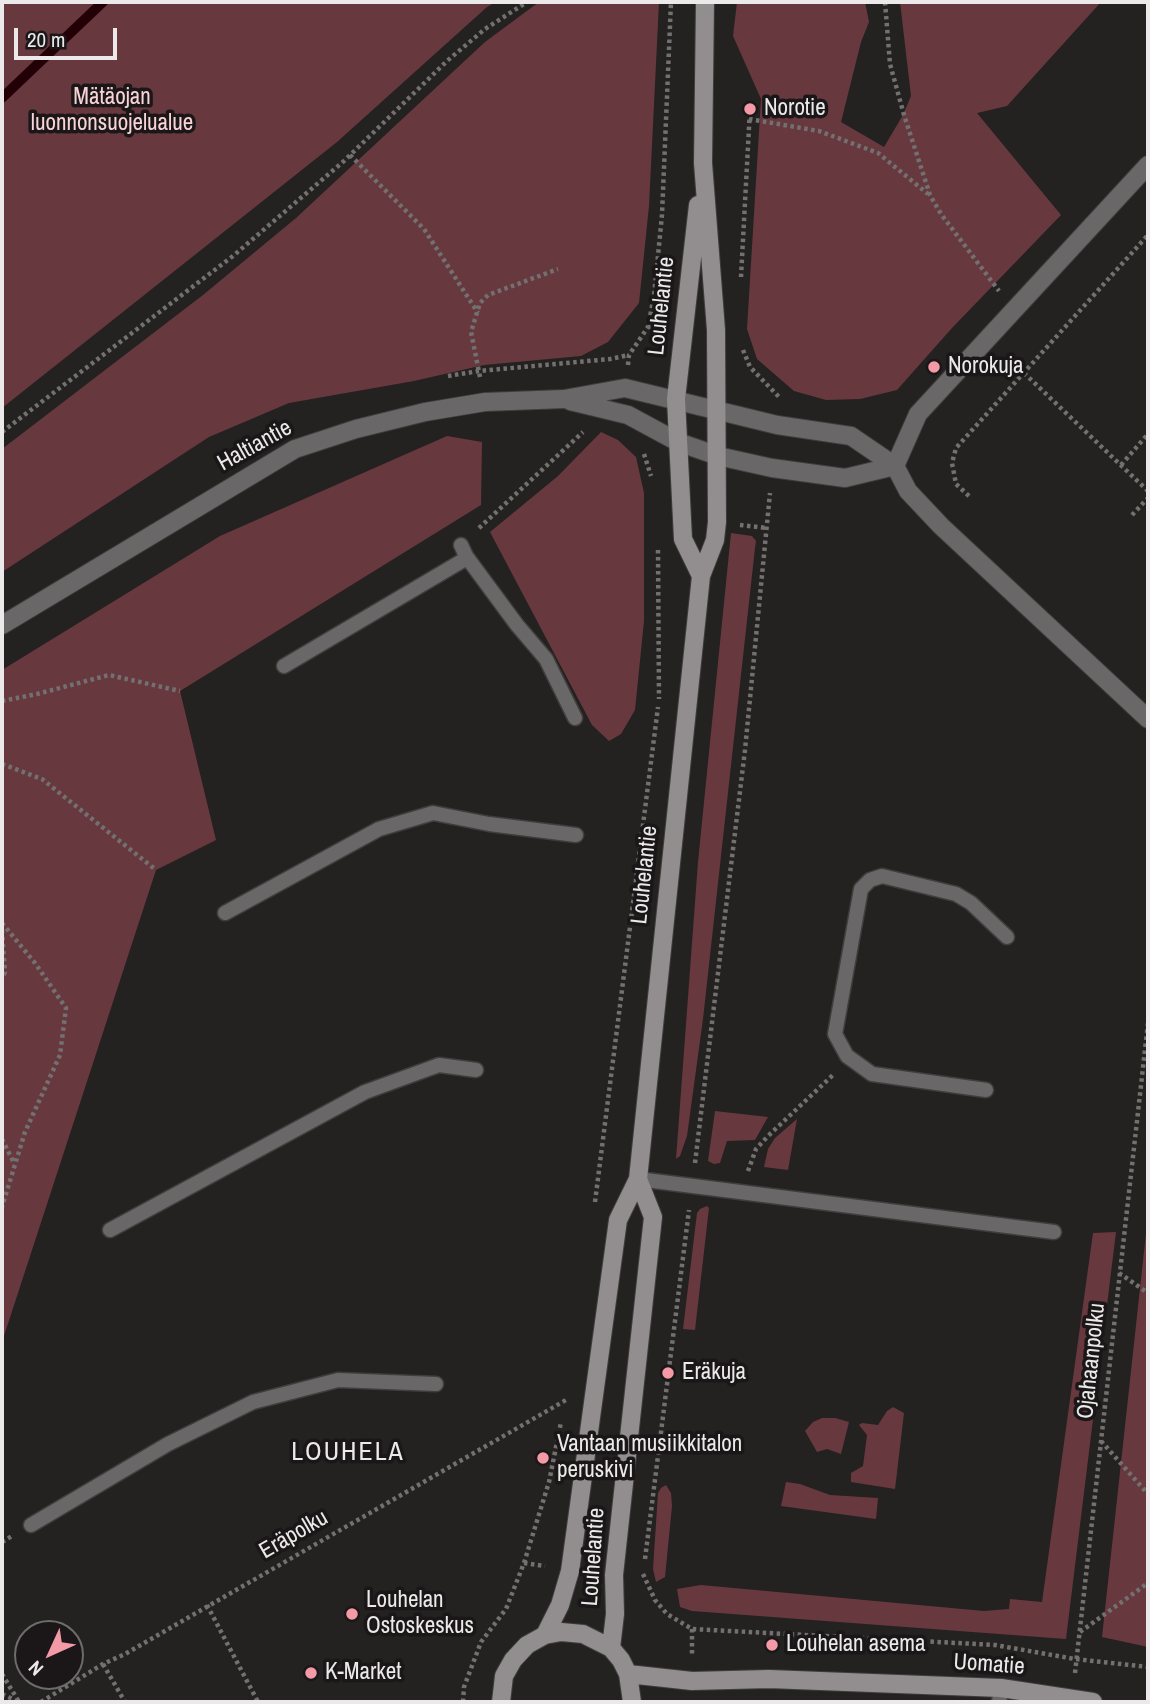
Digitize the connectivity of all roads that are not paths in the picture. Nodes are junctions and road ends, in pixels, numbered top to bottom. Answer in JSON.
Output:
{"nodes":[{"id":1,"x":705,"y":2,"type":"edge"},
{"id":2,"x":703,"y":163,"type":"junction"},
{"id":3,"x":1148,"y":165,"type":"edge"},
{"id":4,"x":564,"y":399,"type":"junction"},
{"id":5,"x":676,"y":399,"type":"junction"},
{"id":6,"x":716,"y":409,"type":"junction"},
{"id":7,"x":678,"y":442,"type":"junction"},
{"id":8,"x":718,"y":456,"type":"junction"},
{"id":9,"x":895,"y":466,"type":"junction"},
{"id":10,"x":701,"y":576,"type":"junction"},
{"id":11,"x":2,"y":625,"type":"edge"},
{"id":12,"x":284,"y":666,"type":"dead end"},
{"id":13,"x":575,"y":718,"type":"dead end"},
{"id":14,"x":1148,"y":719,"type":"edge"},
{"id":15,"x":576,"y":835,"type":"dead end"},
{"id":16,"x":225,"y":913,"type":"dead end"},
{"id":17,"x":1007,"y":937,"type":"dead end"},
{"id":18,"x":476,"y":1070,"type":"dead end"},
{"id":19,"x":986,"y":1090,"type":"dead end"},
{"id":20,"x":638,"y":1179,"type":"junction"},
{"id":21,"x":110,"y":1230,"type":"dead end"},
{"id":22,"x":1054,"y":1232,"type":"dead end"},
{"id":23,"x":436,"y":1384,"type":"dead end"},
{"id":24,"x":31,"y":1525,"type":"dead end"},
{"id":25,"x":545,"y":1635,"type":"junction"},
{"id":26,"x":611,"y":1648,"type":"junction"},
{"id":27,"x":628,"y":1674,"type":"junction"},
{"id":28,"x":1000,"y":1695,"type":"edge"},
{"id":29,"x":501,"y":1702,"type":"edge"},
{"id":30,"x":632,"y":1702,"type":"edge"},
{"id":31,"x":1093,"y":1702,"type":"edge"}],
"edges":[{"from":1,"to":2,"type":"main road","name":"Louhelantie"},
{"from":2,"to":5,"type":"main road","name":"Louhelantie"},
{"from":2,"to":6,"type":"main road","name":"Louhelantie"},
{"from":3,"to":9,"type":"street"},
{"from":4,"to":5,"type":"street","name":"Haltiantie"},
{"from":4,"to":7,"type":"street","name":"Haltiantie"},
{"from":4,"to":11,"type":"street","name":"Haltiantie"},
{"from":5,"to":6,"type":"street"},
{"from":5,"to":7,"type":"main road","name":"Louhelantie"},
{"from":6,"to":8,"type":"main road","name":"Louhelantie"},
{"from":6,"to":9,"type":"street"},
{"from":7,"to":8,"type":"street"},
{"from":7,"to":10,"type":"main road","name":"Louhelantie"},
{"from":8,"to":9,"type":"street"},
{"from":8,"to":10,"type":"main road","name":"Louhelantie"},
{"from":9,"to":14,"type":"street"},
{"from":10,"to":20,"type":"main road","name":"Louhelantie"},
{"from":12,"to":13,"type":"lane"},
{"from":15,"to":16,"type":"lane"},
{"from":17,"to":19,"type":"lane"},
{"from":18,"to":21,"type":"lane"},
{"from":20,"to":22,"type":"lane"},
{"from":20,"to":25,"type":"main road","name":"Louhelantie"},
{"from":20,"to":26,"type":"main road","name":"Louhelantie"},
{"from":23,"to":24,"type":"lane"},
{"from":25,"to":26,"type":"main road"},
{"from":25,"to":29,"type":"main road"},
{"from":26,"to":27,"type":"main road"},
{"from":27,"to":28,"type":"main road","name":"Uomatie"},
{"from":27,"to":30,"type":"main road"},
{"from":28,"to":31,"type":"main road","name":"Uomatie"}]}
